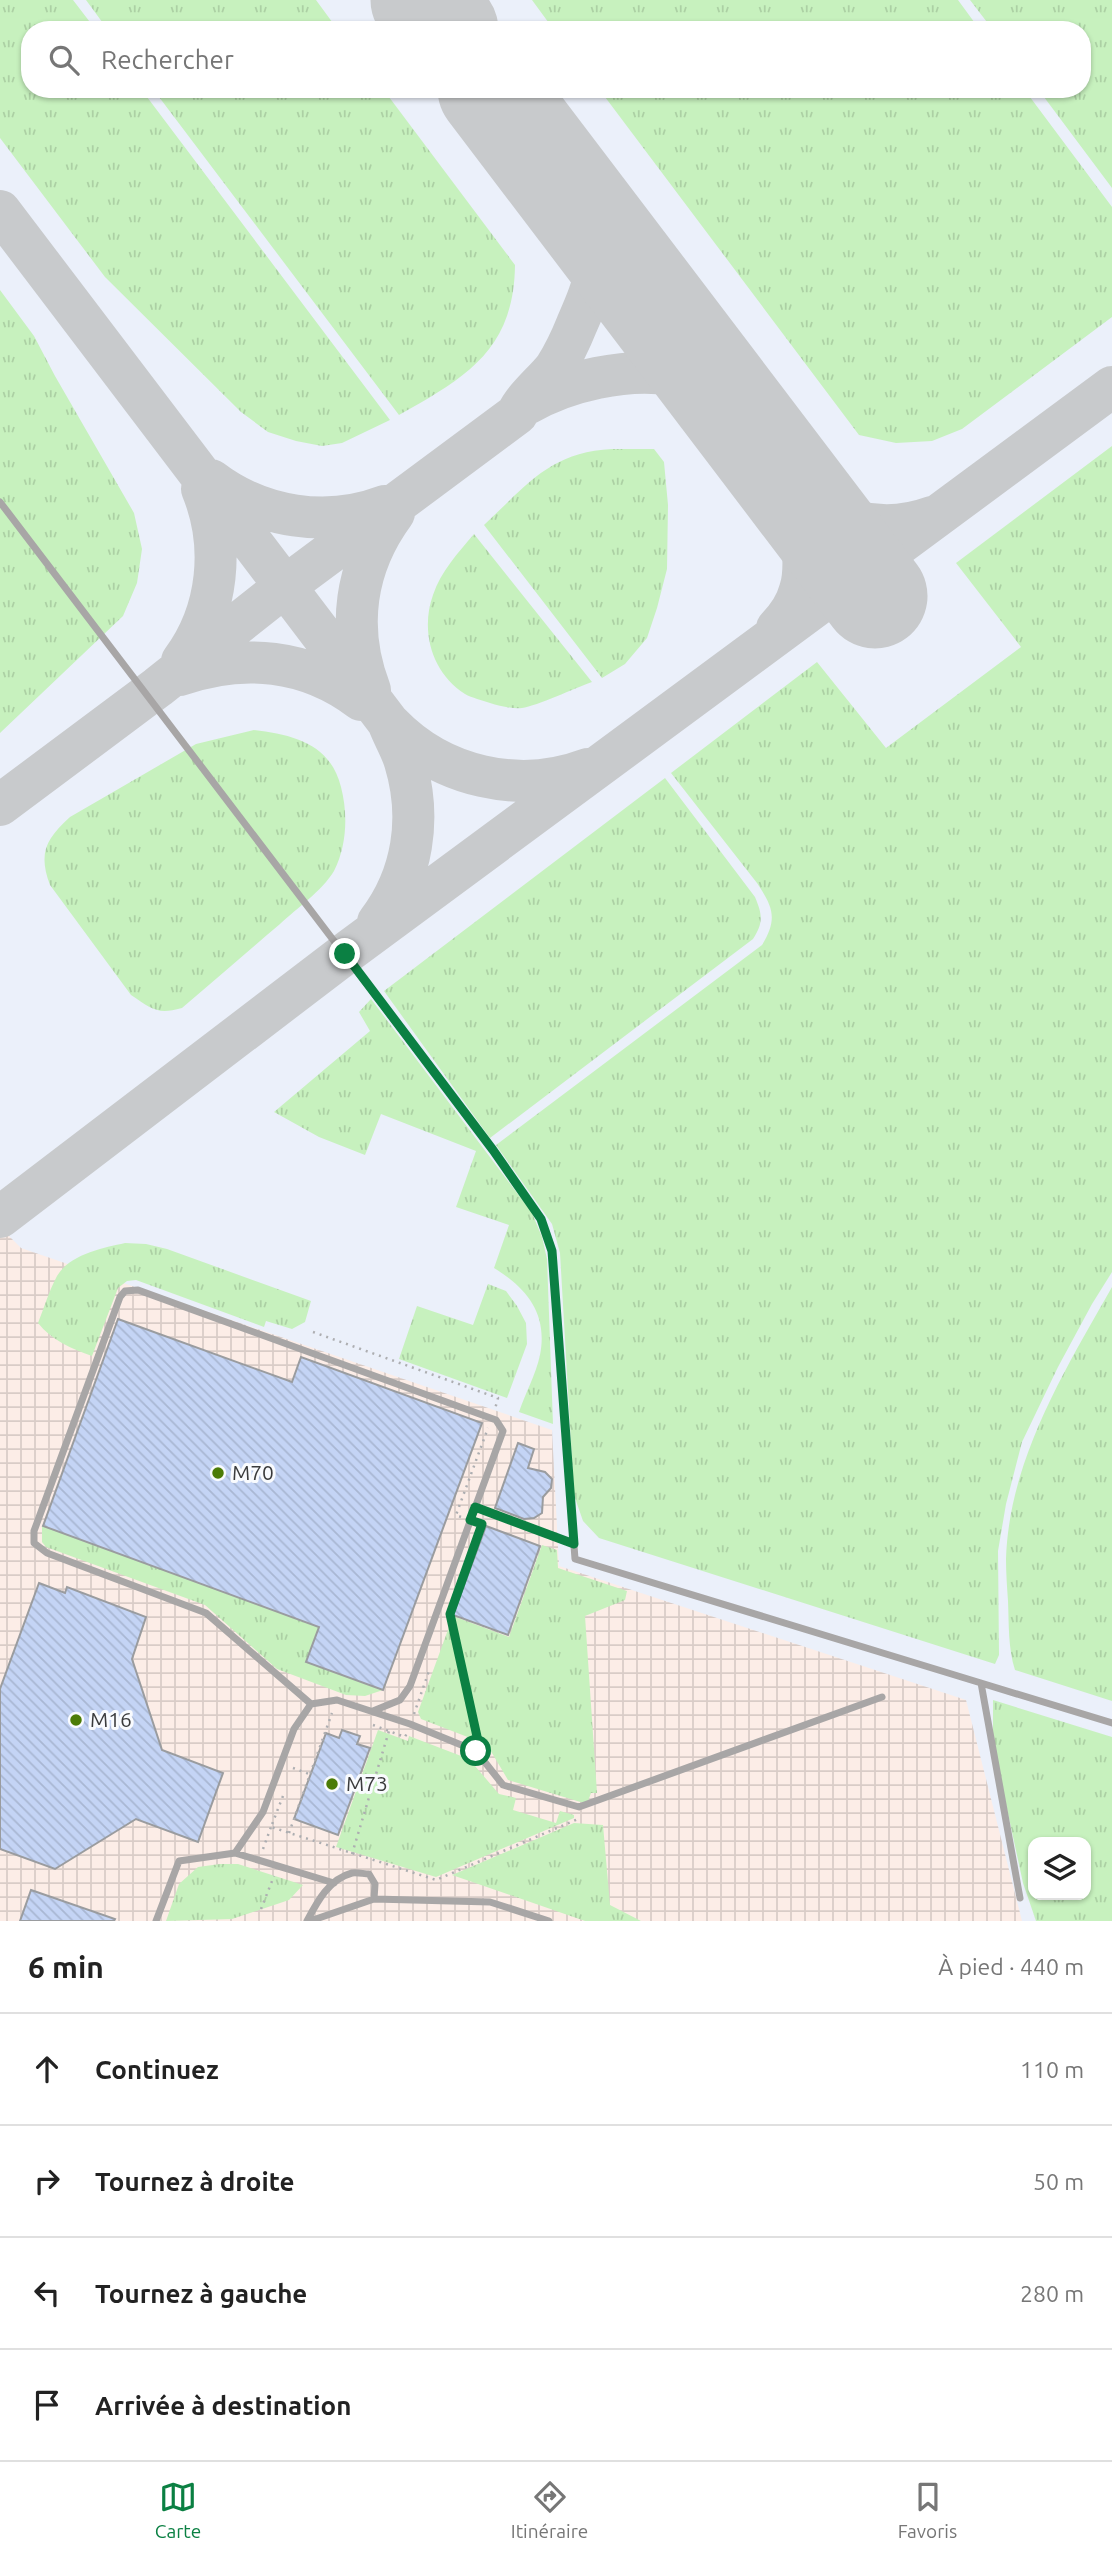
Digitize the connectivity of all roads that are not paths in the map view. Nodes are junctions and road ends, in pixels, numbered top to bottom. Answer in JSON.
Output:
{"nodes":[{"id":1,"x":0,"y":502,"type":"edge"},
{"id":2,"x":475,"y":1507,"type":"junction"},
{"id":3,"x":574,"y":1544,"type":"junction"},
{"id":4,"x":981,"y":1683,"type":"junction"},
{"id":5,"x":882,"y":1697,"type":"dead end"},
{"id":6,"x":311,"y":1704,"type":"junction"},
{"id":7,"x":373,"y":1711,"type":"junction"},
{"id":8,"x":1112,"y":1723,"type":"edge"},
{"id":9,"x":235,"y":1853,"type":"junction"},
{"id":10,"x":334,"y":1883,"type":"junction"},
{"id":11,"x":1020,"y":1898,"type":"dead end"},
{"id":12,"x":374,"y":1899,"type":"junction"},
{"id":13,"x":156,"y":1921,"type":"edge"},
{"id":14,"x":308,"y":1921,"type":"edge"},
{"id":15,"x":549,"y":1921,"type":"edge"}],
"edges":[{"from":1,"to":3,"type":"lane"},
{"from":2,"to":3,"type":"lane"},
{"from":2,"to":6,"type":"lane"},
{"from":2,"to":7,"type":"lane"},
{"from":3,"to":4,"type":"lane"},
{"from":4,"to":8,"type":"lane"},
{"from":4,"to":11,"type":"lane"},
{"from":5,"to":7,"type":"lane"},
{"from":6,"to":7,"type":"lane"},
{"from":6,"to":9,"type":"lane"},
{"from":9,"to":10,"type":"lane"},
{"from":9,"to":13,"type":"lane"},
{"from":10,"to":12,"type":"lane"},
{"from":10,"to":14,"type":"lane"},
{"from":12,"to":14,"type":"lane"},
{"from":12,"to":15,"type":"lane"}]}
